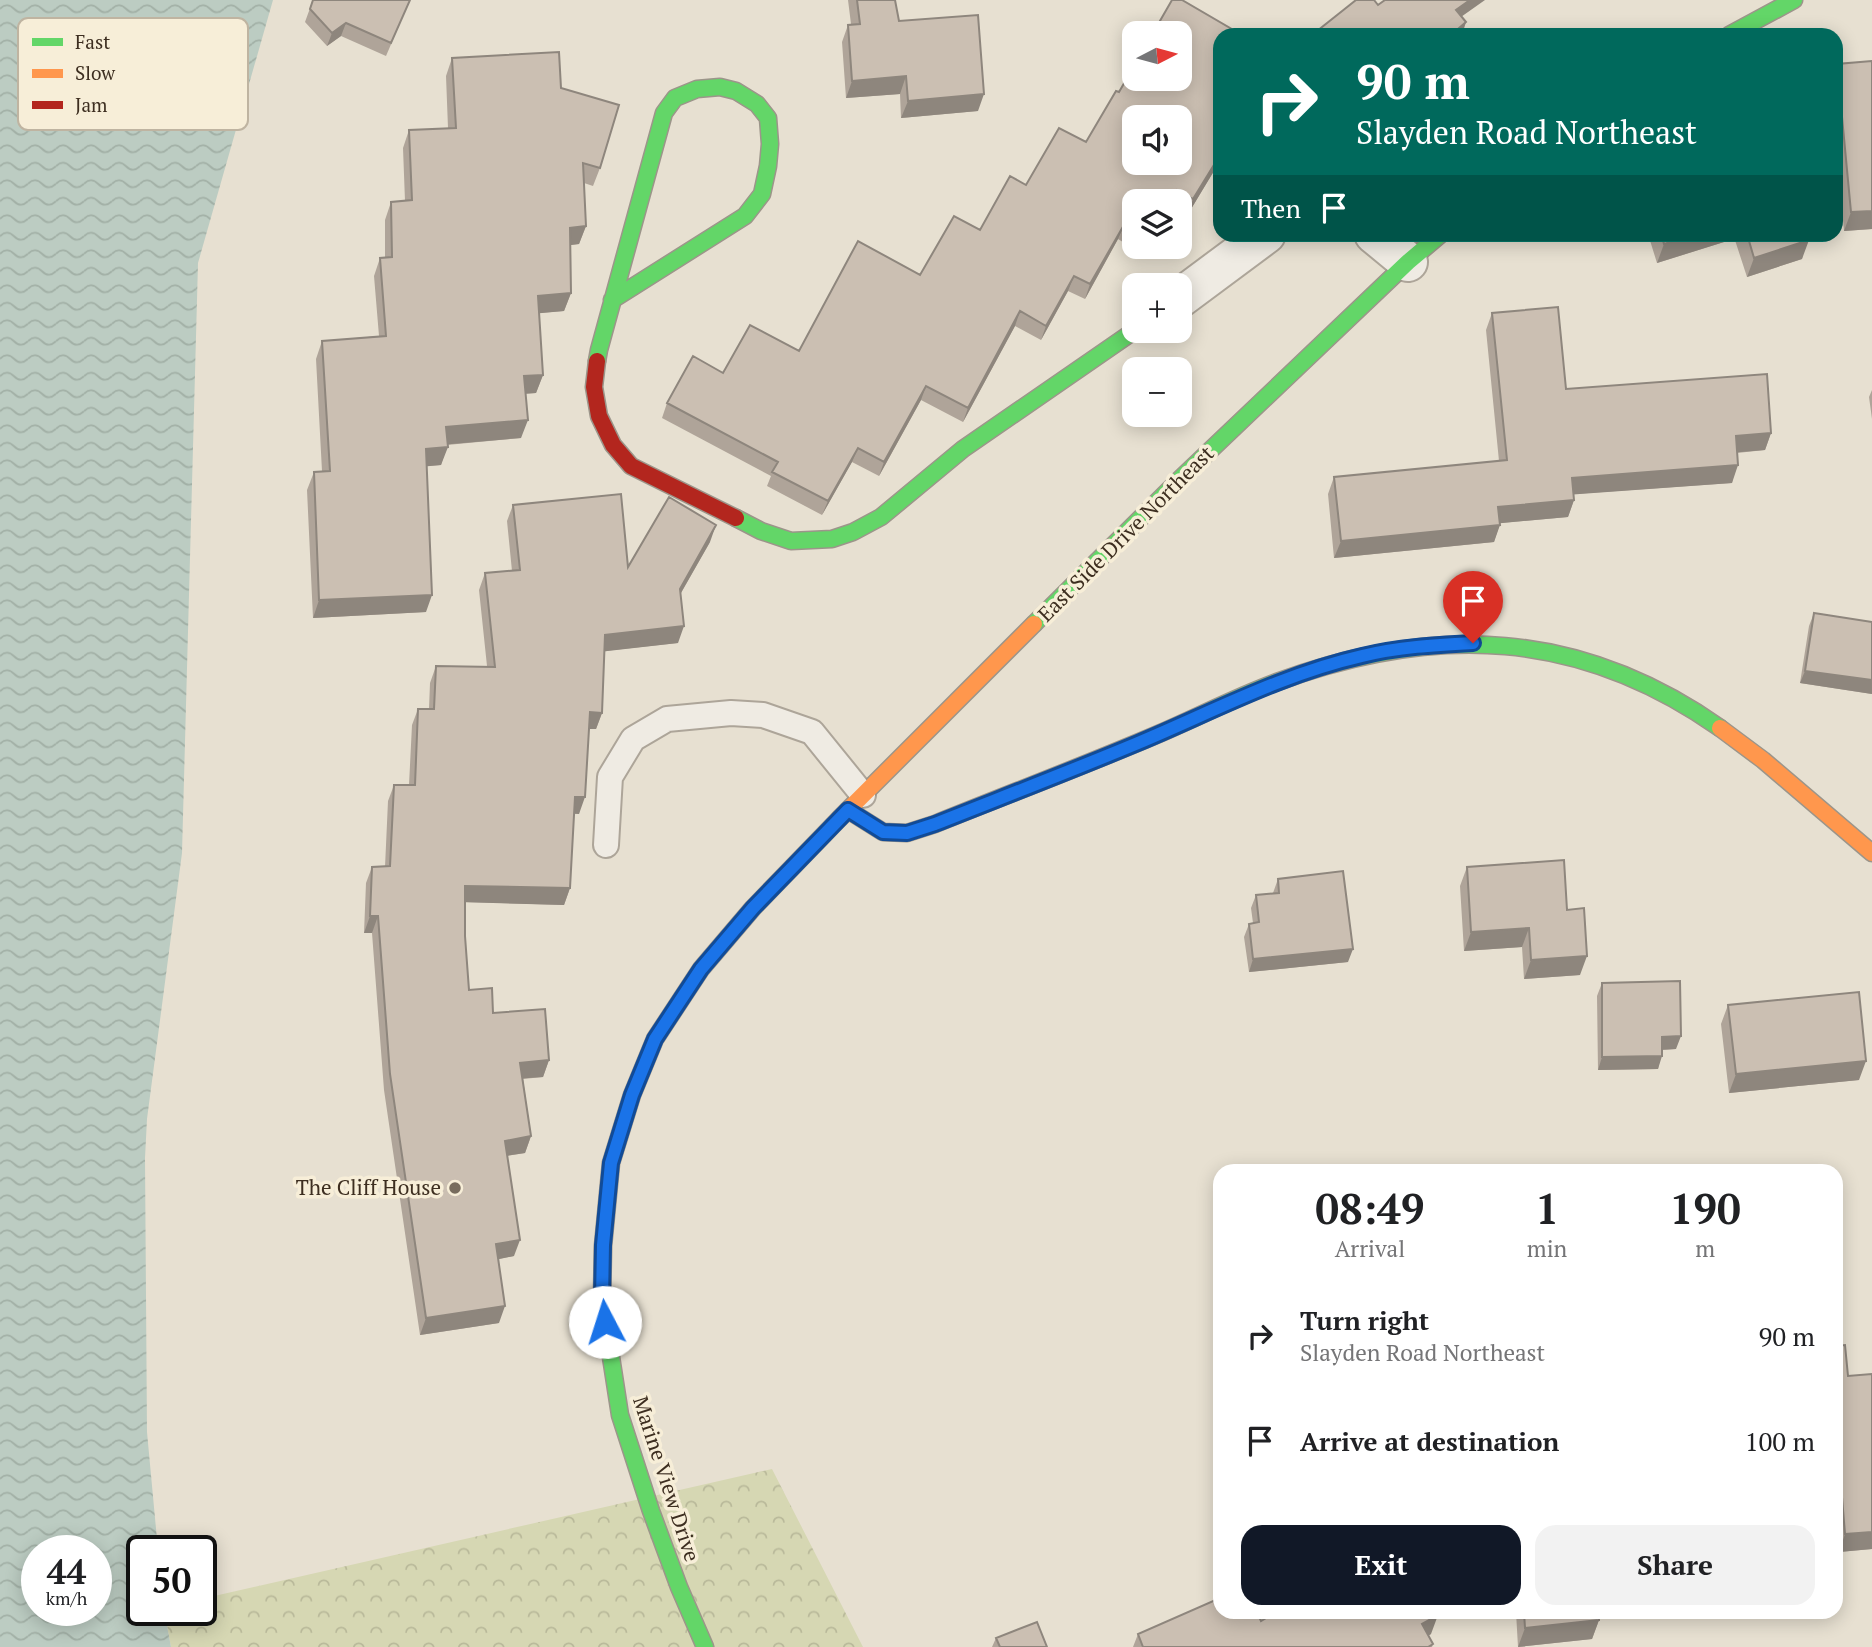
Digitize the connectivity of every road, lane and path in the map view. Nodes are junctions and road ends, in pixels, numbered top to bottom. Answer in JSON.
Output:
{"nodes":[{"id":1,"x":1794,"y":0,"type":"edge"},
{"id":2,"x":1740,"y":28,"type":"edge"},
{"id":3,"x":1255,"y":242,"type":"edge"},
{"id":4,"x":1384,"y":242,"type":"edge"},
{"id":5,"x":1432,"y":242,"type":"edge"},
{"id":6,"x":1408,"y":262,"type":"junction"},
{"id":7,"x":1192,"y":289,"type":"edge"},
{"id":8,"x":612,"y":300,"type":"junction"},
{"id":9,"x":1122,"y":339,"type":"edge"},
{"id":10,"x":856,"y":802,"type":"junction"},
{"id":11,"x":606,"y":845,"type":"dead end"},
{"id":12,"x":1872,"y":853,"type":"edge"},
{"id":13,"x":705,"y":1647,"type":"edge"}],
"edges":[{"from":1,"to":2,"type":"street"},
{"from":3,"to":7,"type":"street"},
{"from":4,"to":6,"type":"street"},
{"from":5,"to":6,"type":"street","name":"East Side Drive Northeast"},
{"from":6,"to":10,"type":"street","name":"East Side Drive Northeast"},
{"from":8,"to":8,"type":"street"},
{"from":8,"to":9,"type":"street"},
{"from":10,"to":11,"type":"lane"},
{"from":10,"to":12,"type":"street"},
{"from":10,"to":13,"type":"street","name":"Marine View Drive"}]}
